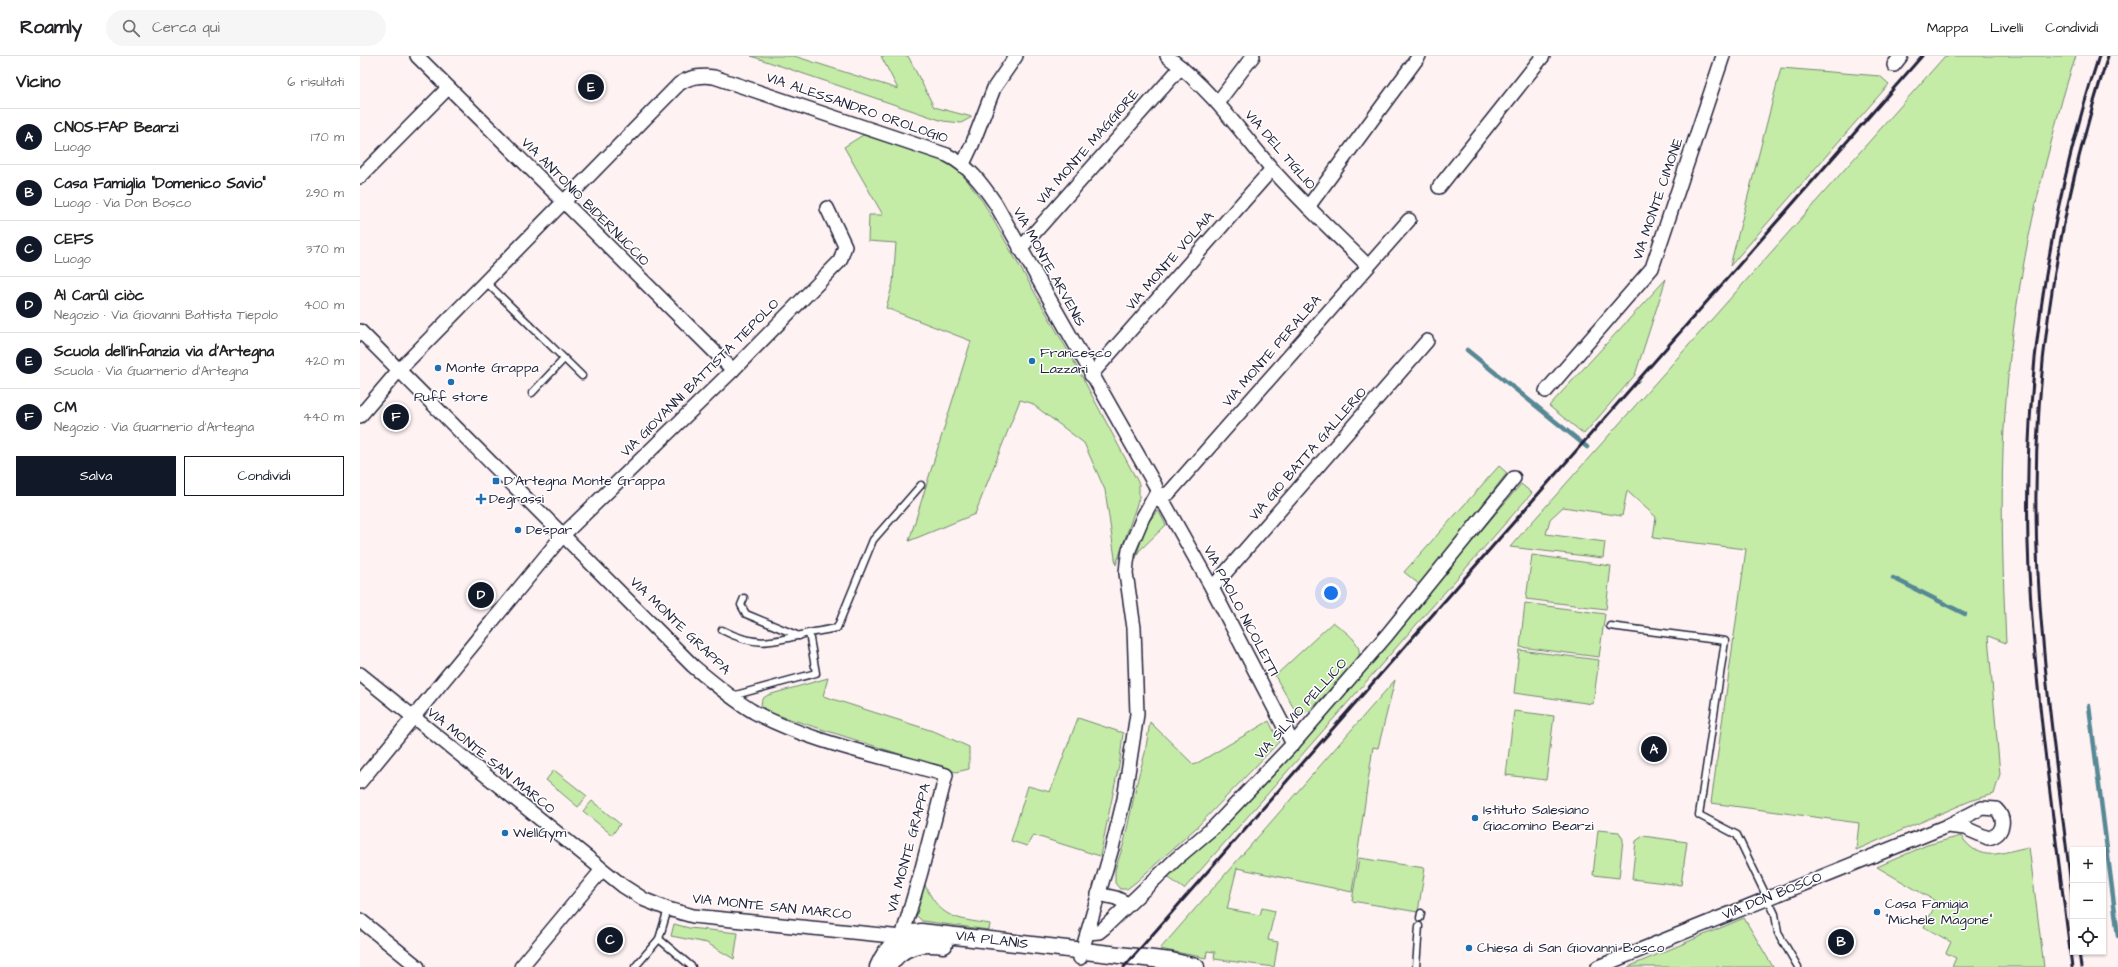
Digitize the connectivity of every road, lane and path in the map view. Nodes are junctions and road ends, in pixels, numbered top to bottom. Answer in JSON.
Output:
{"nodes":[{"id":1,"x":417,"y":56,"type":"edge"},
{"id":2,"x":1016,"y":56,"type":"edge"},
{"id":3,"x":1167,"y":56,"type":"edge"},
{"id":4,"x":1253,"y":56,"type":"edge"},
{"id":5,"x":1418,"y":56,"type":"edge"},
{"id":6,"x":1543,"y":56,"type":"edge"},
{"id":7,"x":1724,"y":56,"type":"edge"},
{"id":8,"x":1181,"y":67,"type":"junction"},
{"id":9,"x":448,"y":88,"type":"junction"},
{"id":10,"x":1218,"y":102,"type":"junction"},
{"id":11,"x":963,"y":164,"type":"junction"},
{"id":12,"x":1272,"y":169,"type":"junction"},
{"id":13,"x":360,"y":178,"type":"edge"},
{"id":14,"x":1438,"y":187,"type":"dead end"},
{"id":15,"x":562,"y":202,"type":"junction"},
{"id":16,"x":1308,"y":207,"type":"junction"},
{"id":17,"x":827,"y":208,"type":"dead end"},
{"id":18,"x":1408,"y":220,"type":"dead end"},
{"id":19,"x":1020,"y":249,"type":"junction"},
{"id":20,"x":1368,"y":266,"type":"junction"},
{"id":21,"x":485,"y":281,"type":"junction"},
{"id":22,"x":360,"y":331,"type":"edge"},
{"id":23,"x":1427,"y":341,"type":"dead end"},
{"id":24,"x":564,"y":359,"type":"junction"},
{"id":25,"x":399,"y":370,"type":"junction"},
{"id":26,"x":732,"y":370,"type":"junction"},
{"id":27,"x":1091,"y":375,"type":"junction"},
{"id":28,"x":582,"y":376,"type":"dead end"},
{"id":29,"x":1546,"y":391,"type":"dead end"},
{"id":30,"x":532,"y":393,"type":"dead end"},
{"id":31,"x":360,"y":416,"type":"edge"},
{"id":32,"x":1514,"y":478,"type":"dead end"},
{"id":33,"x":920,"y":485,"type":"dead end"},
{"id":34,"x":1156,"y":497,"type":"junction"},
{"id":35,"x":563,"y":535,"type":"junction"},
{"id":36,"x":1212,"y":588,"type":"junction"},
{"id":37,"x":744,"y":598,"type":"dead end"},
{"id":38,"x":1610,"y":626,"type":"dead end"},
{"id":39,"x":722,"y":630,"type":"dead end"},
{"id":40,"x":809,"y":633,"type":"junction"},
{"id":41,"x":799,"y":636,"type":"junction"},
{"id":42,"x":360,"y":674,"type":"edge"},
{"id":43,"x":732,"y":696,"type":"junction"},
{"id":44,"x":413,"y":718,"type":"junction"},
{"id":45,"x":1293,"y":744,"type":"junction"},
{"id":46,"x":360,"y":782,"type":"edge"},
{"id":47,"x":1947,"y":826,"type":"dead end"},
{"id":48,"x":601,"y":871,"type":"junction"},
{"id":49,"x":1098,"y":894,"type":"junction"},
{"id":50,"x":1767,"y":898,"type":"junction"},
{"id":51,"x":1128,"y":904,"type":"junction"},
{"id":52,"x":668,"y":910,"type":"junction"},
{"id":53,"x":360,"y":920,"type":"edge"},
{"id":54,"x":1420,"y":926,"type":"dead end"},
{"id":55,"x":1087,"y":933,"type":"junction"},
{"id":56,"x":659,"y":939,"type":"junction"},
{"id":57,"x":904,"y":942,"type":"junction"},
{"id":58,"x":1082,"y":955,"type":"junction"},
{"id":59,"x":1151,"y":966,"type":"edge"},
{"id":60,"x":418,"y":967,"type":"edge"},
{"id":61,"x":521,"y":967,"type":"edge"},
{"id":62,"x":635,"y":967,"type":"edge"},
{"id":63,"x":692,"y":967,"type":"edge"},
{"id":64,"x":878,"y":967,"type":"edge"},
{"id":65,"x":888,"y":967,"type":"edge"},
{"id":66,"x":1196,"y":967,"type":"edge"},
{"id":67,"x":1416,"y":967,"type":"edge"},
{"id":68,"x":1598,"y":967,"type":"edge"},
{"id":69,"x":1798,"y":967,"type":"edge"}],
"edges":[{"from":1,"to":9,"type":"street","name":"VIA ANTONIO BIDERNUCCIO"},
{"from":2,"to":11,"type":"street"},
{"from":3,"to":8,"type":"street","name":"VIA DEL TIGLIO"},
{"from":4,"to":10,"type":"street"},
{"from":5,"to":16,"type":"street"},
{"from":6,"to":14,"type":"street"},
{"from":7,"to":29,"type":"street","name":"VIA MONTE CIMONE"},
{"from":8,"to":10,"type":"street","name":"VIA DEL TIGLIO"},
{"from":8,"to":19,"type":"street","name":"VIA MONTE MAGGIORE"},
{"from":9,"to":13,"type":"street"},
{"from":9,"to":15,"type":"street","name":"VIA ANTONIO BIDERNUCCIO"},
{"from":10,"to":12,"type":"street","name":"VIA DEL TIGLIO"},
{"from":11,"to":15,"type":"street","name":"VIA ALESSANDRO OROLOGIO"},
{"from":11,"to":19,"type":"street","name":"VIA MONTE ARVENIS"},
{"from":12,"to":16,"type":"street","name":"VIA DEL TIGLIO"},
{"from":12,"to":27,"type":"street","name":"VIA MONTE VOLAIA"},
{"from":15,"to":21,"type":"street"},
{"from":15,"to":26,"type":"street","name":"VIA ANTONIO BIDERNUCCIO"},
{"from":16,"to":20,"type":"street","name":"VIA DEL TIGLIO"},
{"from":17,"to":26,"type":"street","name":"VIA GIOVANNI BATTISTA TIEPOLO"},
{"from":18,"to":20,"type":"street","name":"VIA MONTE PERALBA"},
{"from":19,"to":27,"type":"street","name":"VIA MONTE ARVENIS"},
{"from":20,"to":34,"type":"street","name":"VIA MONTE PERALBA"},
{"from":21,"to":24,"type":"lane"},
{"from":21,"to":25,"type":"street"},
{"from":22,"to":25,"type":"street","name":"VIA MONTE GRAPPA"},
{"from":23,"to":36,"type":"street","name":"VIA GIO BATTA GALLERIO"},
{"from":24,"to":28,"type":"lane"},
{"from":24,"to":30,"type":"lane"},
{"from":25,"to":31,"type":"street"},
{"from":25,"to":35,"type":"street","name":"VIA MONTE GRAPPA"},
{"from":26,"to":35,"type":"street","name":"VIA GIOVANNI BATTISTA TIEPOLO"},
{"from":27,"to":34,"type":"street","name":"VIA MONTE ARVENIS"},
{"from":32,"to":45,"type":"street","name":"VIA SILVIO PELLICO"},
{"from":33,"to":40,"type":"lane"},
{"from":34,"to":36,"type":"street","name":"VIA PAOLO NICOLETTI"},
{"from":34,"to":49,"type":"street"},
{"from":35,"to":43,"type":"street","name":"VIA MONTE GRAPPA"},
{"from":35,"to":44,"type":"street","name":"VIA GIOVANNI BATTISTA TIEPOLO"},
{"from":36,"to":45,"type":"street","name":"VIA PAOLO NICOLETTI"},
{"from":37,"to":41,"type":"lane"},
{"from":38,"to":50,"type":"lane"},
{"from":39,"to":41,"type":"lane"},
{"from":40,"to":41,"type":"lane"},
{"from":40,"to":43,"type":"lane"},
{"from":42,"to":44,"type":"street","name":"VIA MONTE SAN MARCO"},
{"from":43,"to":57,"type":"street","name":"VIA MONTE GRAPPA"},
{"from":44,"to":46,"type":"street","name":"VIA GIOVANNI BATTISTA TIEPOLO"},
{"from":44,"to":48,"type":"street","name":"VIA MONTE SAN MARCO"},
{"from":45,"to":51,"type":"street","name":"VIA SILVIO PELLICO"},
{"from":47,"to":50,"type":"street","name":"VIA DON BOSCO"},
{"from":48,"to":52,"type":"street","name":"VIA MONTE SAN MARCO"},
{"from":48,"to":61,"type":"street"},
{"from":49,"to":51,"type":"street"},
{"from":49,"to":55,"type":"street"},
{"from":50,"to":68,"type":"street","name":"VIA DON BOSCO"},
{"from":50,"to":69,"type":"lane"},
{"from":51,"to":55,"type":"street","name":"VIA SILVIO PELLICO"},
{"from":52,"to":56,"type":"lane"},
{"from":52,"to":57,"type":"street","name":"VIA MONTE SAN MARCO"},
{"from":53,"to":60,"type":"street"},
{"from":54,"to":67,"type":"lane"},
{"from":55,"to":58,"type":"street"},
{"from":56,"to":62,"type":"lane"},
{"from":56,"to":63,"type":"lane"},
{"from":57,"to":58,"type":"street","name":"VIA PLANIS"},
{"from":57,"to":64,"type":"street"},
{"from":57,"to":65,"type":"street","name":"VIA PLANIS"},
{"from":58,"to":59,"type":"street"},
{"from":58,"to":66,"type":"street"}]}
